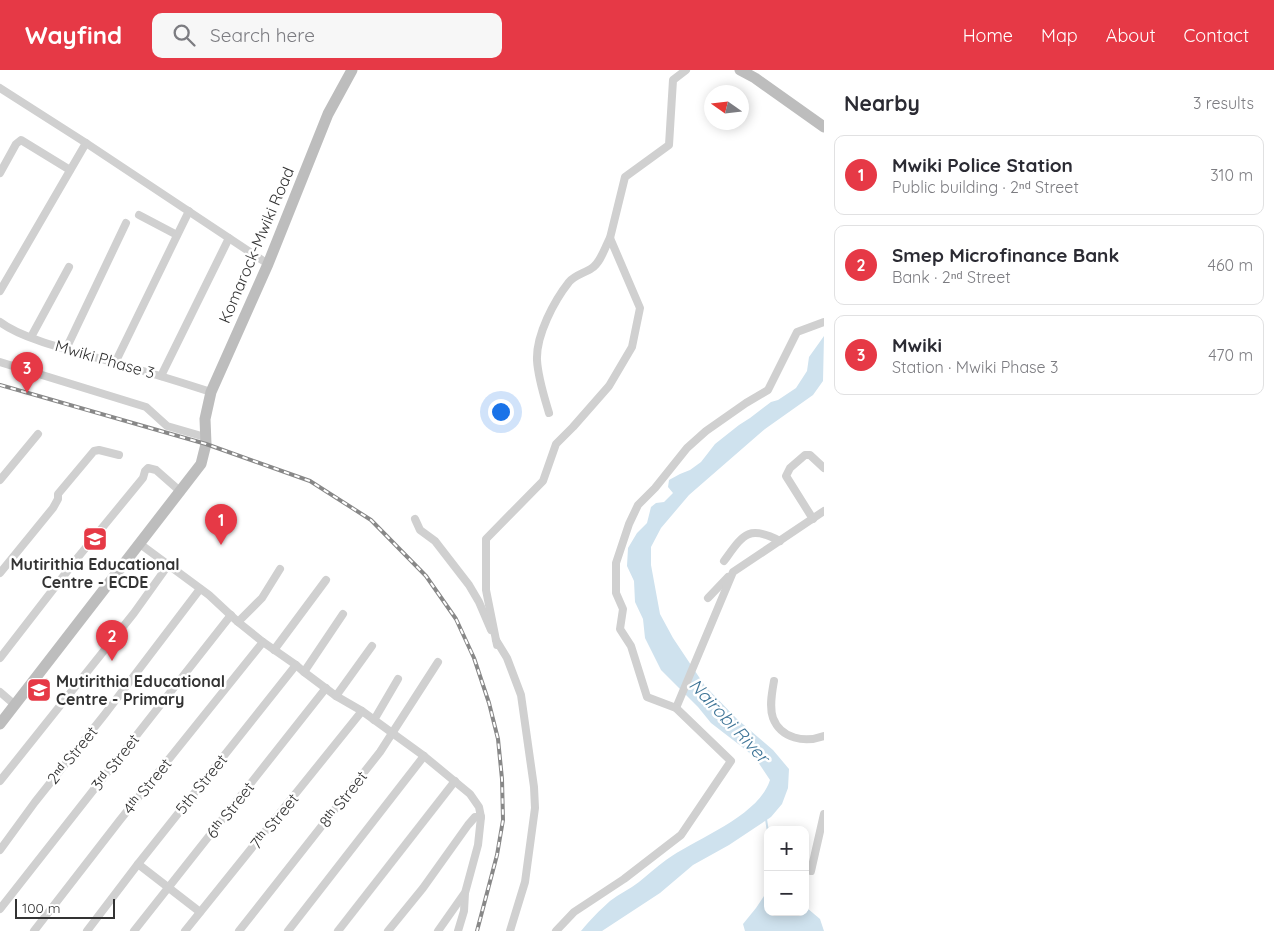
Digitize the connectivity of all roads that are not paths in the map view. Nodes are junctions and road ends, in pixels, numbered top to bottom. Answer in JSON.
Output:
{"nodes":[{"id":1,"x":352,"y":70,"type":"edge"},
{"id":2,"x":686,"y":70,"type":"edge"},
{"id":3,"x":740,"y":70,"type":"edge"},
{"id":4,"x":0,"y":88,"type":"edge"},
{"id":5,"x":824,"y":128,"type":"edge"},
{"id":6,"x":86,"y":143,"type":"junction"},
{"id":7,"x":70,"y":170,"type":"junction"},
{"id":8,"x":0,"y":173,"type":"edge"},
{"id":9,"x":189,"y":211,"type":"junction"},
{"id":10,"x":139,"y":215,"type":"dead end"},
{"id":11,"x":126,"y":223,"type":"dead end"},
{"id":12,"x":177,"y":235,"type":"junction"},
{"id":13,"x":229,"y":238,"type":"junction"},
{"id":14,"x":610,"y":238,"type":"junction"},
{"id":15,"x":268,"y":264,"type":"junction"},
{"id":16,"x":69,"y":267,"type":"dead end"},
{"id":17,"x":0,"y":291,"type":"edge"},
{"id":18,"x":0,"y":322,"type":"edge"},
{"id":19,"x":824,"y":322,"type":"edge"},
{"id":20,"x":32,"y":337,"type":"junction"},
{"id":21,"x":66,"y":349,"type":"junction"},
{"id":22,"x":0,"y":362,"type":"edge"},
{"id":23,"x":115,"y":363,"type":"junction"},
{"id":24,"x":161,"y":376,"type":"junction"},
{"id":25,"x":211,"y":392,"type":"junction"},
{"id":26,"x":549,"y":413,"type":"dead end"},
{"id":27,"x":38,"y":434,"type":"dead end"},
{"id":28,"x":205,"y":437,"type":"junction"},
{"id":29,"x":119,"y":455,"type":"dead end"},
{"id":30,"x":824,"y":468,"type":"edge"},
{"id":31,"x":0,"y":480,"type":"edge"},
{"id":32,"x":181,"y":492,"type":"junction"},
{"id":33,"x":824,"y":511,"type":"edge"},
{"id":34,"x":813,"y":518,"type":"junction"},
{"id":35,"x":416,"y":519,"type":"dead end"},
{"id":36,"x":780,"y":541,"type":"junction"},
{"id":37,"x":140,"y":544,"type":"junction"},
{"id":38,"x":724,"y":561,"type":"dead end"},
{"id":39,"x":169,"y":564,"type":"junction"},
{"id":40,"x":280,"y":569,"type":"dead end"},
{"id":41,"x":733,"y":572,"type":"junction"},
{"id":42,"x":0,"y":573,"type":"edge"},
{"id":43,"x":326,"y":580,"type":"dead end"},
{"id":44,"x":200,"y":589,"type":"junction"},
{"id":45,"x":708,"y":598,"type":"dead end"},
{"id":46,"x":231,"y":614,"type":"junction"},
{"id":47,"x":343,"y":614,"type":"dead end"},
{"id":48,"x":238,"y":622,"type":"junction"},
{"id":49,"x":263,"y":642,"type":"junction"},
{"id":50,"x":496,"y":642,"type":"junction"},
{"id":51,"x":372,"y":646,"type":"dead end"},
{"id":52,"x":274,"y":650,"type":"junction"},
{"id":53,"x":0,"y":658,"type":"edge"},
{"id":54,"x":438,"y":662,"type":"dead end"},
{"id":55,"x":296,"y":665,"type":"junction"},
{"id":56,"x":304,"y":672,"type":"junction"},
{"id":57,"x":398,"y":679,"type":"dead end"},
{"id":58,"x":774,"y":681,"type":"dead end"},
{"id":59,"x":326,"y":688,"type":"junction"},
{"id":60,"x":0,"y":692,"type":"edge"},
{"id":61,"x":336,"y":696,"type":"junction"},
{"id":62,"x":14,"y":706,"type":"junction"},
{"id":63,"x":676,"y":708,"type":"junction"},
{"id":64,"x":362,"y":711,"type":"junction"},
{"id":65,"x":374,"y":720,"type":"junction"},
{"id":66,"x":0,"y":724,"type":"edge"},
{"id":67,"x":391,"y":733,"type":"junction"},
{"id":68,"x":824,"y":736,"type":"edge"},
{"id":69,"x":424,"y":756,"type":"junction"},
{"id":70,"x":0,"y":781,"type":"edge"},
{"id":71,"x":455,"y":781,"type":"junction"},
{"id":72,"x":824,"y":814,"type":"edge"},
{"id":73,"x":481,"y":817,"type":"junction"},
{"id":74,"x":0,"y":850,"type":"edge"},
{"id":75,"x":138,"y":864,"type":"junction"},
{"id":76,"x":811,"y":871,"type":"dead end"},
{"id":77,"x":168,"y":888,"type":"junction"},
{"id":78,"x":465,"y":893,"type":"junction"},
{"id":79,"x":0,"y":909,"type":"edge"},
{"id":80,"x":200,"y":912,"type":"junction"},
{"id":81,"x":34,"y":931,"type":"edge"},
{"id":82,"x":87,"y":931,"type":"edge"},
{"id":83,"x":134,"y":931,"type":"edge"},
{"id":84,"x":185,"y":931,"type":"edge"},
{"id":85,"x":239,"y":931,"type":"edge"},
{"id":86,"x":288,"y":931,"type":"edge"},
{"id":87,"x":338,"y":931,"type":"edge"},
{"id":88,"x":388,"y":931,"type":"edge"},
{"id":89,"x":438,"y":931,"type":"edge"},
{"id":90,"x":458,"y":931,"type":"edge"},
{"id":91,"x":510,"y":931,"type":"edge"},
{"id":92,"x":556,"y":931,"type":"edge"}],
"edges":[{"from":1,"to":15,"type":"main road","name":"Komarock-Mwiki Road"},
{"from":2,"to":14,"type":"street"},
{"from":3,"to":5,"type":"main road"},
{"from":4,"to":6,"type":"street"},
{"from":6,"to":7,"type":"street"},
{"from":6,"to":9,"type":"street"},
{"from":7,"to":8,"type":"street"},
{"from":7,"to":17,"type":"street"},
{"from":9,"to":12,"type":"street"},
{"from":9,"to":13,"type":"street"},
{"from":10,"to":12,"type":"street"},
{"from":11,"to":21,"type":"street"},
{"from":12,"to":23,"type":"street"},
{"from":13,"to":15,"type":"street"},
{"from":13,"to":24,"type":"street"},
{"from":14,"to":26,"type":"street"},
{"from":14,"to":50,"type":"street"},
{"from":15,"to":25,"type":"main road","name":"Komarock-Mwiki Road"},
{"from":16,"to":20,"type":"street"},
{"from":18,"to":20,"type":"street","name":"Mwiki Phase 3"},
{"from":19,"to":63,"type":"street"},
{"from":20,"to":21,"type":"street","name":"Mwiki Phase 3"},
{"from":21,"to":23,"type":"street","name":"Mwiki Phase 3"},
{"from":22,"to":28,"type":"street"},
{"from":23,"to":24,"type":"street","name":"Mwiki Phase 3"},
{"from":24,"to":25,"type":"street","name":"Mwiki Phase 3"},
{"from":25,"to":28,"type":"main road","name":"Komarock-Mwiki Road"},
{"from":27,"to":31,"type":"street"},
{"from":28,"to":32,"type":"main road","name":"Komarock-Mwiki Road"},
{"from":29,"to":42,"type":"street"},
{"from":30,"to":34,"type":"street"},
{"from":32,"to":37,"type":"main road","name":"Komarock-Mwiki Road"},
{"from":32,"to":53,"type":"street"},
{"from":33,"to":34,"type":"street"},
{"from":34,"to":36,"type":"street"},
{"from":35,"to":50,"type":"street"},
{"from":36,"to":38,"type":"street"},
{"from":36,"to":41,"type":"street"},
{"from":37,"to":39,"type":"street"},
{"from":37,"to":62,"type":"main road","name":"Komarock-Mwiki Road"},
{"from":39,"to":44,"type":"street"},
{"from":39,"to":70,"type":"street"},
{"from":40,"to":48,"type":"street"},
{"from":41,"to":45,"type":"street"},
{"from":41,"to":63,"type":"street"},
{"from":43,"to":52,"type":"street"},
{"from":44,"to":46,"type":"street"},
{"from":44,"to":74,"type":"street","name":"2ⁿᵈ Street"},
{"from":46,"to":48,"type":"street"},
{"from":46,"to":79,"type":"street","name":"3ʳᵈ Street"},
{"from":47,"to":56,"type":"street"},
{"from":48,"to":49,"type":"street"},
{"from":49,"to":52,"type":"street"},
{"from":49,"to":81,"type":"street","name":"4ᵗʰ Street"},
{"from":50,"to":91,"type":"street"},
{"from":51,"to":61,"type":"street"},
{"from":52,"to":55,"type":"street"},
{"from":54,"to":67,"type":"street","name":"8ᵗʰ Street"},
{"from":55,"to":56,"type":"street"},
{"from":55,"to":75,"type":"street","name":"5th Street"},
{"from":56,"to":59,"type":"street"},
{"from":57,"to":65,"type":"street"},
{"from":58,"to":68,"type":"street"},
{"from":59,"to":61,"type":"street"},
{"from":59,"to":77,"type":"street","name":"6ᵗʰ Street"},
{"from":60,"to":62,"type":"street"},
{"from":61,"to":64,"type":"street"},
{"from":62,"to":66,"type":"main road","name":"Komarock-Mwiki Road"},
{"from":63,"to":92,"type":"street"},
{"from":64,"to":65,"type":"street"},
{"from":64,"to":80,"type":"street","name":"7ᵗʰ Street"},
{"from":65,"to":67,"type":"street"},
{"from":67,"to":69,"type":"street"},
{"from":67,"to":85,"type":"street","name":"8ᵗʰ Street"},
{"from":69,"to":71,"type":"street"},
{"from":69,"to":86,"type":"street"},
{"from":71,"to":73,"type":"street"},
{"from":71,"to":87,"type":"street"},
{"from":72,"to":76,"type":"street"},
{"from":73,"to":78,"type":"street"},
{"from":73,"to":88,"type":"street"},
{"from":75,"to":77,"type":"street"},
{"from":75,"to":82,"type":"street","name":"5th Street"},
{"from":77,"to":80,"type":"street"},
{"from":77,"to":83,"type":"street","name":"6ᵗʰ Street"},
{"from":78,"to":89,"type":"street"},
{"from":78,"to":90,"type":"street"},
{"from":80,"to":84,"type":"street","name":"7ᵗʰ Street"}]}
